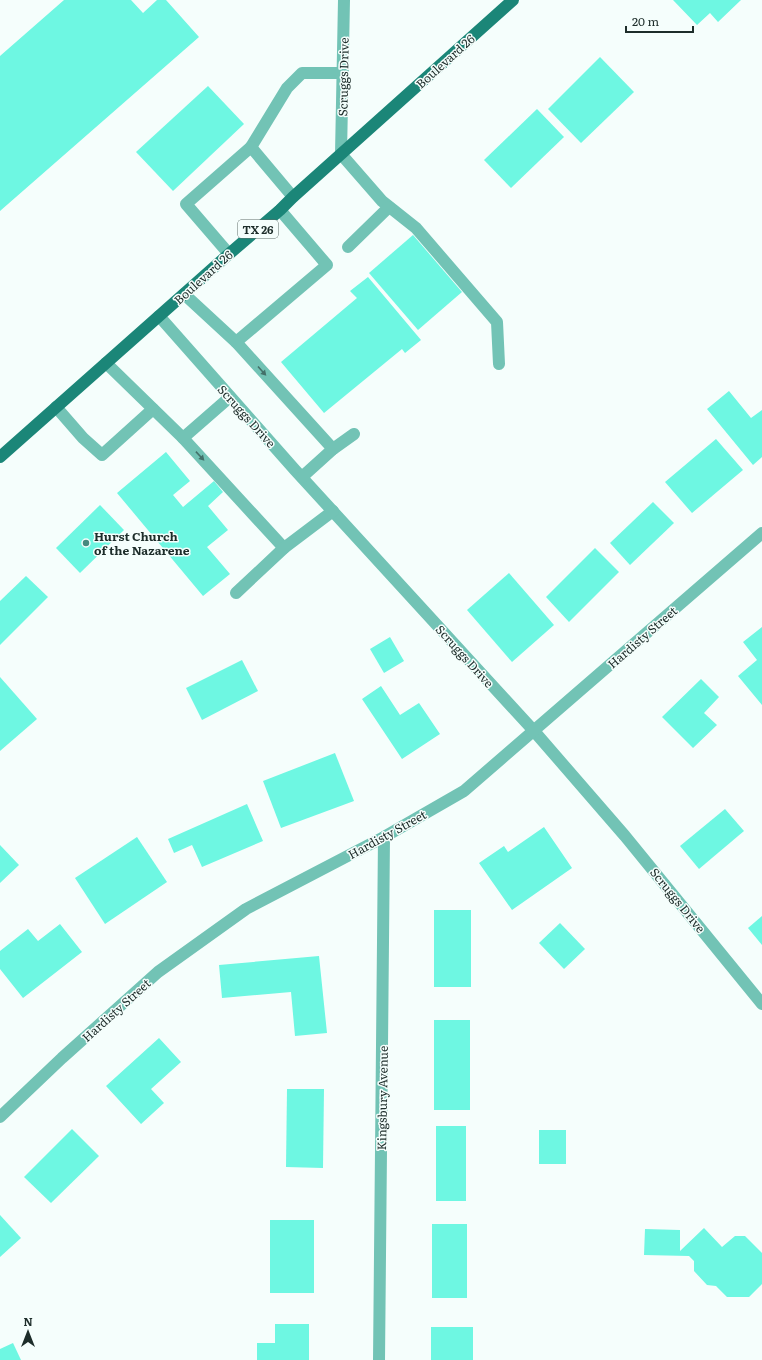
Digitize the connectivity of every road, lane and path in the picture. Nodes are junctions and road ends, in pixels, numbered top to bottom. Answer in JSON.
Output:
{"nodes":[{"id":1,"x":344,"y":0,"type":"edge"},
{"id":2,"x":513,"y":0,"type":"edge"},
{"id":3,"x":343,"y":73,"type":"junction"},
{"id":4,"x":251,"y":147,"type":"junction"},
{"id":5,"x":341,"y":154,"type":"junction"},
{"id":6,"x":293,"y":197,"type":"junction"},
{"id":7,"x":390,"y":207,"type":"junction"},
{"id":8,"x":280,"y":210,"type":"junction"},
{"id":9,"x":348,"y":247,"type":"dead end"},
{"id":10,"x":229,"y":254,"type":"junction"},
{"id":11,"x":184,"y":294,"type":"junction"},
{"id":12,"x":159,"y":316,"type":"junction"},
{"id":13,"x":236,"y":342,"type":"junction"},
{"id":14,"x":106,"y":363,"type":"junction"},
{"id":15,"x":498,"y":364,"type":"dead end"},
{"id":16,"x":230,"y":397,"type":"junction"},
{"id":17,"x":56,"y":407,"type":"junction"},
{"id":18,"x":153,"y":409,"type":"junction"},
{"id":19,"x":354,"y":434,"type":"dead end"},
{"id":20,"x":183,"y":438,"type":"junction"},
{"id":21,"x":333,"y":449,"type":"junction"},
{"id":22,"x":0,"y":457,"type":"edge"},
{"id":23,"x":302,"y":477,"type":"junction"},
{"id":24,"x":333,"y":511,"type":"junction"},
{"id":25,"x":762,"y":533,"type":"edge"},
{"id":26,"x":284,"y":548,"type":"junction"},
{"id":27,"x":236,"y":593,"type":"dead end"},
{"id":28,"x":534,"y":731,"type":"junction"},
{"id":29,"x":384,"y":837,"type":"junction"},
{"id":30,"x":762,"y":1004,"type":"edge"},
{"id":31,"x":0,"y":1117,"type":"edge"},
{"id":32,"x":379,"y":1360,"type":"edge"}],
"edges":[{"from":1,"to":3,"type":"street","name":"Scruggs Drive"},
{"from":2,"to":5,"type":"main road","name":"Boulevard 26","number":"TX 26"},
{"from":3,"to":4,"type":"street"},
{"from":3,"to":5,"type":"street","name":"Scruggs Drive"},
{"from":4,"to":6,"type":"street"},
{"from":4,"to":10,"type":"street"},
{"from":5,"to":6,"type":"main road","name":"Boulevard 26","number":"TX 26"},
{"from":5,"to":7,"type":"street"},
{"from":6,"to":8,"type":"main road","name":"Boulevard 26","number":"TX 26"},
{"from":7,"to":9,"type":"street"},
{"from":7,"to":15,"type":"street"},
{"from":8,"to":10,"type":"main road","name":"Boulevard 26","number":"TX 26"},
{"from":8,"to":13,"type":"street"},
{"from":10,"to":11,"type":"main road","name":"Boulevard 26","number":"TX 26"},
{"from":11,"to":12,"type":"main road","name":"Boulevard 26","number":"TX 26"},
{"from":11,"to":13,"type":"street"},
{"from":12,"to":14,"type":"main road","name":"Boulevard 26","number":"TX 26"},
{"from":12,"to":16,"type":"street","name":"Scruggs Drive"},
{"from":13,"to":21,"type":"street","one_way":true},
{"from":14,"to":17,"type":"main road","name":"Boulevard 26","number":"TX 26"},
{"from":14,"to":18,"type":"street"},
{"from":16,"to":20,"type":"street"},
{"from":16,"to":23,"type":"street","name":"Scruggs Drive"},
{"from":17,"to":18,"type":"street"},
{"from":17,"to":22,"type":"main road","name":"Boulevard 26","number":"TX 26"},
{"from":18,"to":20,"type":"street"},
{"from":19,"to":21,"type":"street"},
{"from":20,"to":26,"type":"street","one_way":true},
{"from":21,"to":23,"type":"street"},
{"from":23,"to":24,"type":"street","name":"Scruggs Drive"},
{"from":24,"to":26,"type":"street"},
{"from":24,"to":28,"type":"street","name":"Scruggs Drive"},
{"from":25,"to":28,"type":"street","name":"Hardisty Street"},
{"from":26,"to":27,"type":"street"},
{"from":28,"to":29,"type":"street","name":"Hardisty Street"},
{"from":28,"to":30,"type":"street","name":"Scruggs Drive"},
{"from":29,"to":31,"type":"street","name":"Hardisty Street"},
{"from":29,"to":32,"type":"street","name":"Kingsbury Avenue"}]}
